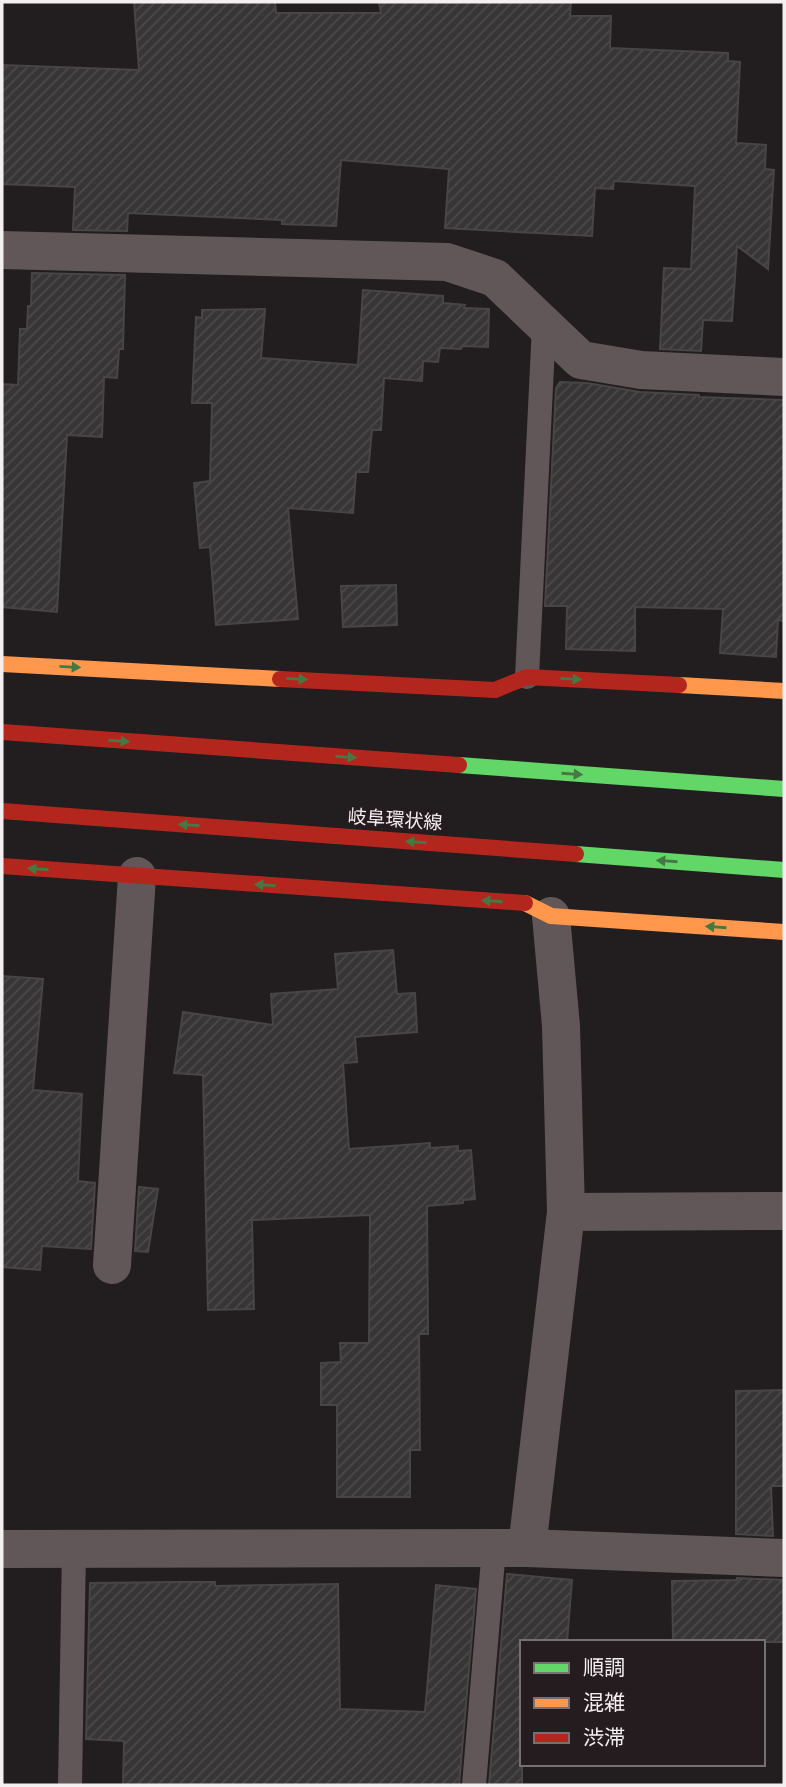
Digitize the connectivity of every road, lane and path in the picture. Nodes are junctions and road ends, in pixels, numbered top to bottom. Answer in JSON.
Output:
{"nodes":[{"id":1,"x":2,"y":250,"type":"edge"},
{"id":2,"x":544,"y":325,"type":"junction"},
{"id":3,"x":784,"y":377,"type":"edge"},
{"id":4,"x":2,"y":664,"type":"edge"},
{"id":5,"x":527,"y":677,"type":"junction"},
{"id":6,"x":784,"y":691,"type":"edge"},
{"id":7,"x":2,"y":732,"type":"edge"},
{"id":8,"x":784,"y":789,"type":"edge"},
{"id":9,"x":2,"y":811,"type":"edge"},
{"id":10,"x":2,"y":866,"type":"edge"},
{"id":11,"x":784,"y":870,"type":"edge"},
{"id":12,"x":137,"y":876,"type":"junction"},
{"id":13,"x":551,"y":916,"type":"junction"},
{"id":14,"x":784,"y":932,"type":"edge"},
{"id":15,"x":784,"y":1211,"type":"edge"},
{"id":16,"x":566,"y":1212,"type":"junction"},
{"id":17,"x":112,"y":1265,"type":"dead end"},
{"id":18,"x":510,"y":1548,"type":"junction"},
{"id":19,"x":2,"y":1549,"type":"edge"},
{"id":20,"x":74,"y":1549,"type":"junction"},
{"id":21,"x":784,"y":1558,"type":"edge"},
{"id":22,"x":70,"y":1785,"type":"edge"},
{"id":23,"x":474,"y":1785,"type":"edge"}],
"edges":[{"from":1,"to":2,"type":"street"},
{"from":2,"to":3,"type":"street"},
{"from":2,"to":5,"type":"lane"},
{"from":4,"to":5,"type":"main road","one_way":true},
{"from":5,"to":6,"type":"main road","one_way":true},
{"from":7,"to":8,"type":"main road","one_way":true},
{"from":11,"to":9,"type":"main road","name":"岐阜環状線","one_way":true},
{"from":12,"to":10,"type":"main road","one_way":true},
{"from":13,"to":12,"type":"main road","one_way":true},
{"from":12,"to":17,"type":"street"},
{"from":14,"to":13,"type":"main road","one_way":true},
{"from":13,"to":16,"type":"street"},
{"from":15,"to":16,"type":"street"},
{"from":16,"to":18,"type":"street"},
{"from":18,"to":20,"type":"street"},
{"from":18,"to":21,"type":"street"},
{"from":18,"to":23,"type":"lane"},
{"from":19,"to":20,"type":"street"},
{"from":20,"to":22,"type":"lane"}]}
